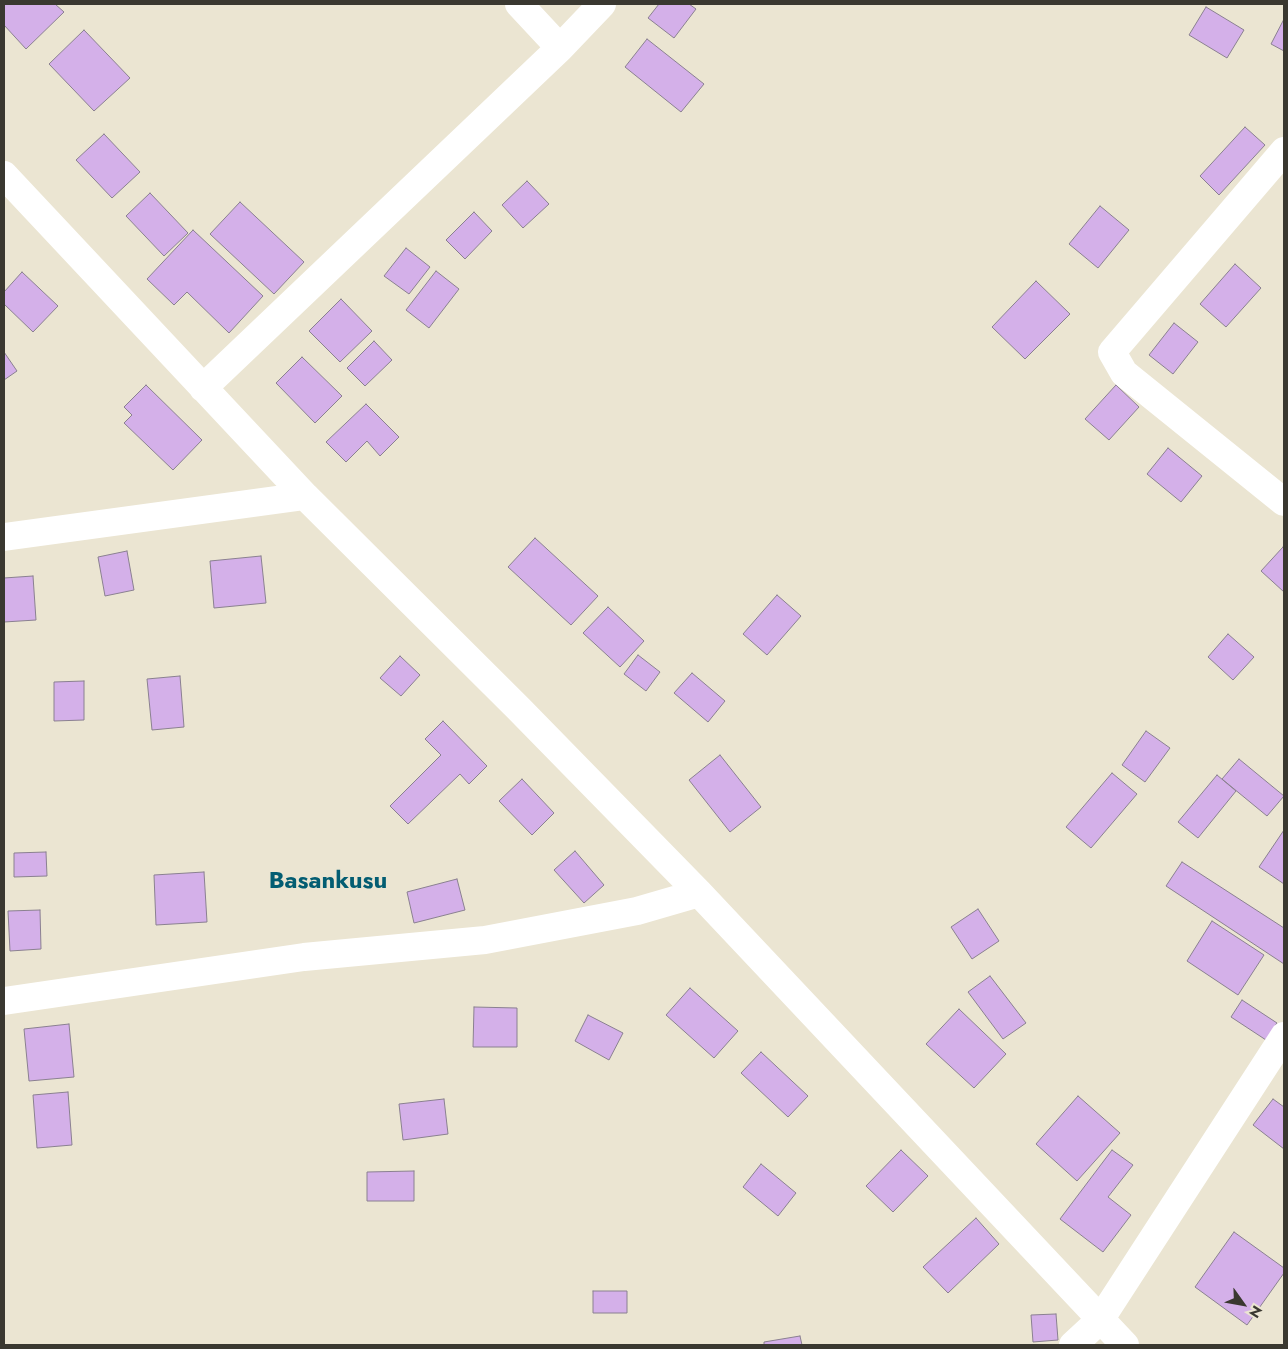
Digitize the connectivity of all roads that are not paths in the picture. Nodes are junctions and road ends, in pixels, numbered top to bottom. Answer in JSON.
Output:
{"nodes":[{"id":1,"x":519,"y":4,"type":"edge"},
{"id":2,"x":602,"y":4,"type":"edge"},
{"id":3,"x":560,"y":48,"type":"junction"},
{"id":4,"x":1284,"y":151,"type":"edge"},
{"id":5,"x":4,"y":175,"type":"edge"},
{"id":6,"x":203,"y":388,"type":"junction"},
{"id":7,"x":305,"y":496,"type":"junction"},
{"id":8,"x":1284,"y":502,"type":"edge"},
{"id":9,"x":4,"y":537,"type":"edge"},
{"id":10,"x":700,"y":893,"type":"junction"},
{"id":11,"x":4,"y":1001,"type":"edge"},
{"id":12,"x":1284,"y":1036,"type":"edge"},
{"id":13,"x":1100,"y":1320,"type":"junction"},
{"id":14,"x":1072,"y":1345,"type":"edge"},
{"id":15,"x":1125,"y":1345,"type":"edge"}],
"edges":[{"from":1,"to":3,"type":"street"},
{"from":2,"to":3,"type":"street"},
{"from":3,"to":6,"type":"street"},
{"from":4,"to":8,"type":"street"},
{"from":5,"to":6,"type":"street"},
{"from":6,"to":7,"type":"street"},
{"from":7,"to":9,"type":"street"},
{"from":7,"to":10,"type":"street"},
{"from":10,"to":11,"type":"street"},
{"from":10,"to":13,"type":"street"},
{"from":12,"to":13,"type":"street"},
{"from":13,"to":14,"type":"street"},
{"from":13,"to":15,"type":"street"}]}
